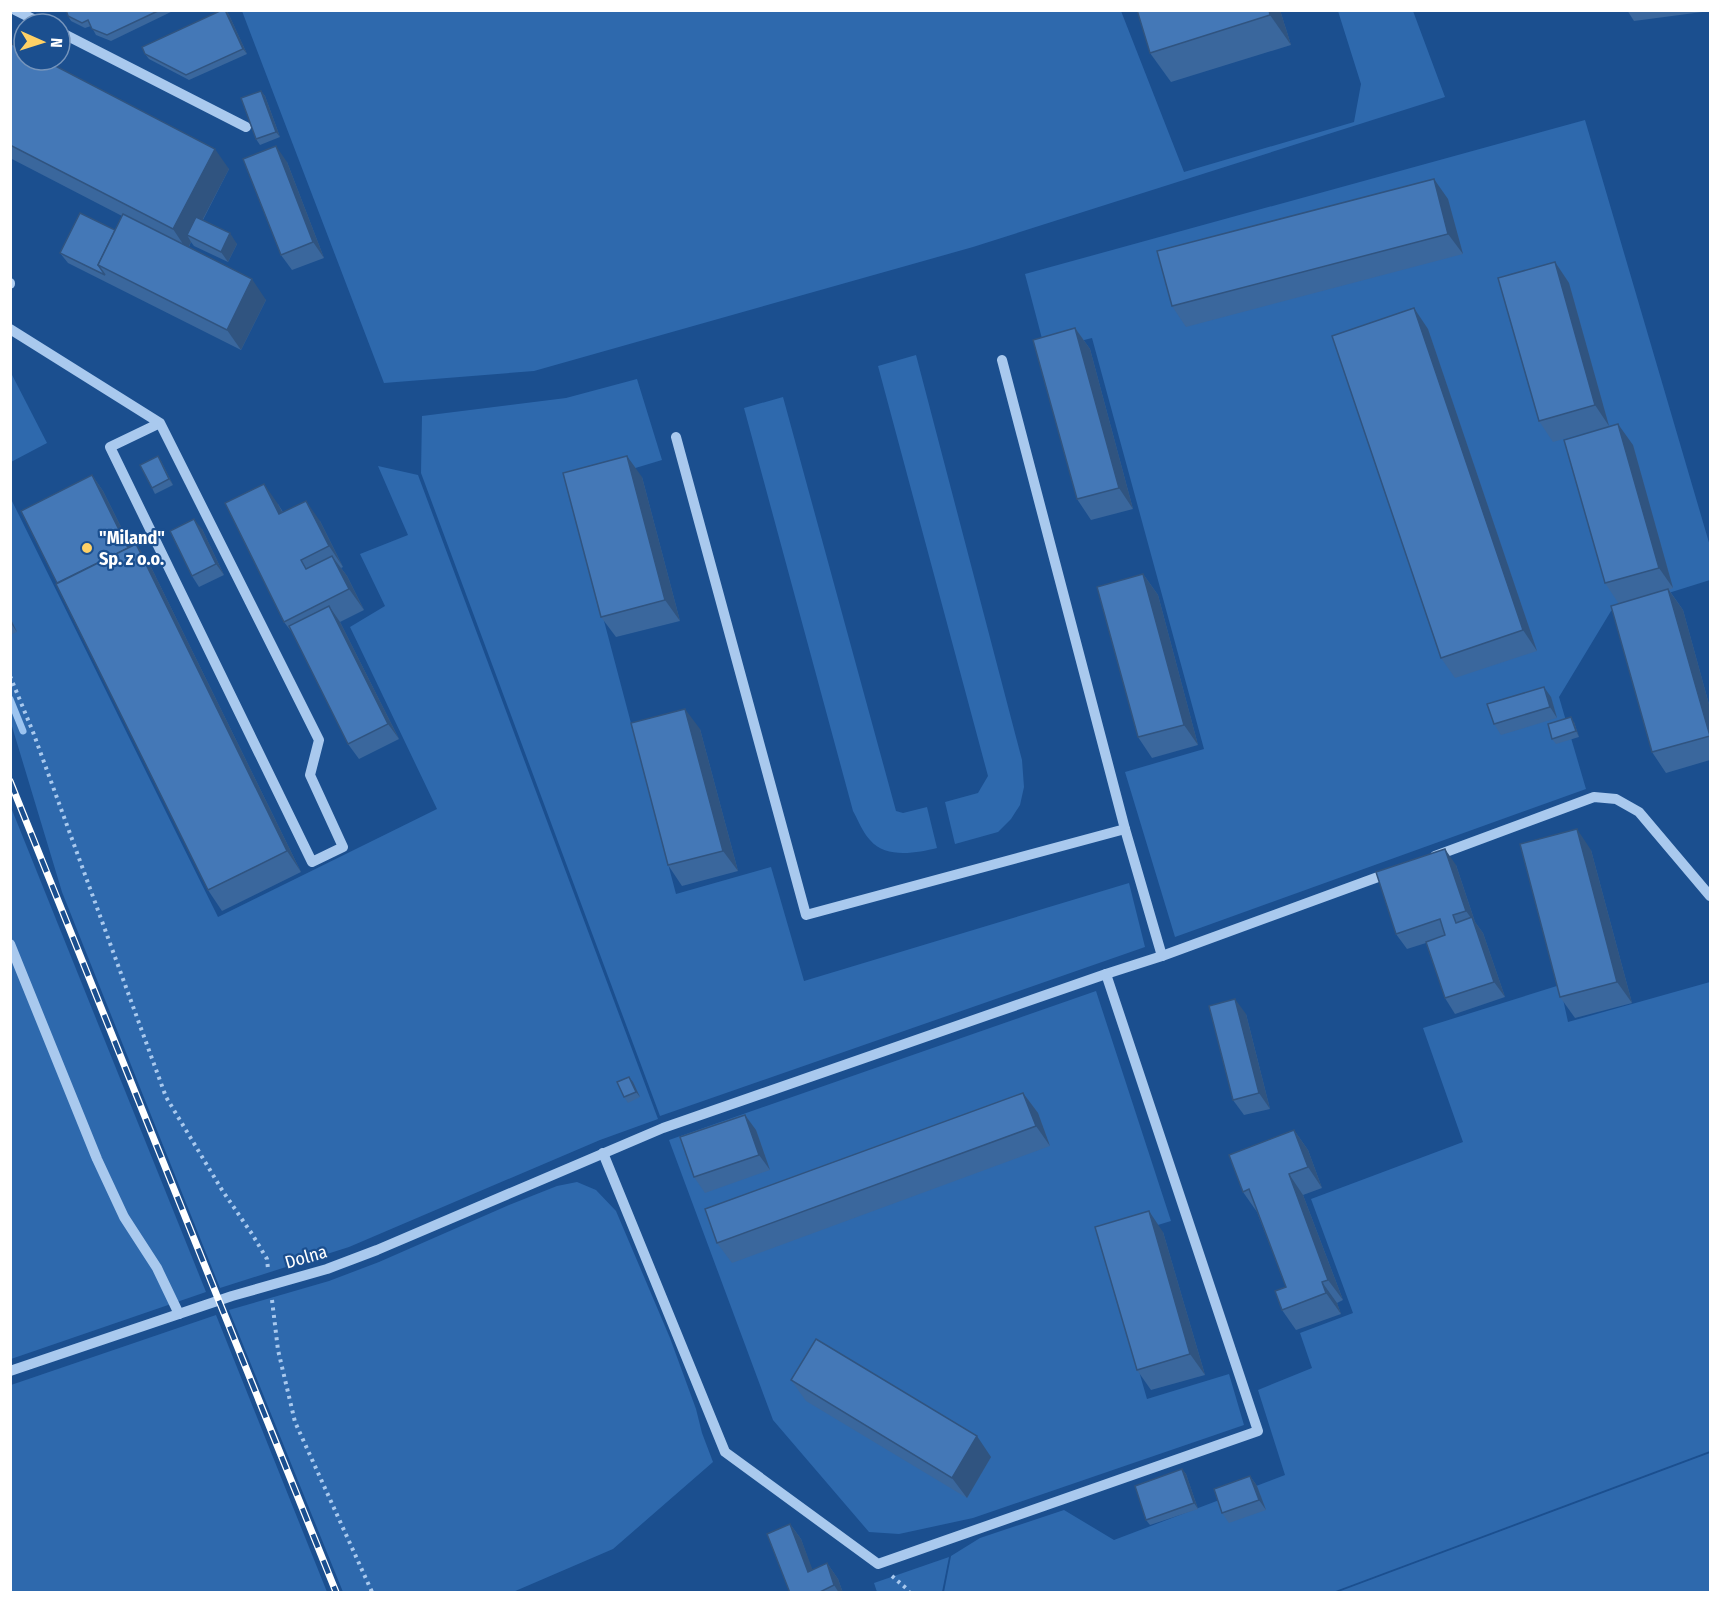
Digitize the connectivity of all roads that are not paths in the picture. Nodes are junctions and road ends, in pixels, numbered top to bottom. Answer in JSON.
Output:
{"nodes":[{"id":1,"x":72,"y":38,"type":"edge"},
{"id":2,"x":246,"y":127,"type":"dead end"},
{"id":3,"x":10,"y":329,"type":"edge"},
{"id":4,"x":1002,"y":360,"type":"dead end"},
{"id":5,"x":160,"y":423,"type":"junction"},
{"id":6,"x":676,"y":437,"type":"dead end"},
{"id":7,"x":1125,"y":829,"type":"junction"},
{"id":8,"x":1428,"y":859,"type":"edge"},
{"id":9,"x":1395,"y":871,"type":"edge"},
{"id":10,"x":1710,"y":896,"type":"edge"},
{"id":11,"x":10,"y":944,"type":"edge"},
{"id":12,"x":1162,"y":956,"type":"junction"},
{"id":13,"x":1106,"y":974,"type":"junction"},
{"id":14,"x":603,"y":1153,"type":"junction"},
{"id":15,"x":179,"y":1314,"type":"junction"},
{"id":16,"x":10,"y":1371,"type":"edge"}],
"edges":[{"from":1,"to":2,"type":"street"},
{"from":3,"to":5,"type":"street"},
{"from":4,"to":7,"type":"street"},
{"from":5,"to":5,"type":"street"},
{"from":6,"to":7,"type":"street"},
{"from":7,"to":12,"type":"street"},
{"from":8,"to":10,"type":"street"},
{"from":9,"to":12,"type":"street","name":"Dolna"},
{"from":11,"to":15,"type":"street"},
{"from":12,"to":13,"type":"street","name":"Dolna"},
{"from":13,"to":14,"type":"street","name":"Dolna"},
{"from":13,"to":14,"type":"street"},
{"from":14,"to":15,"type":"street","name":"Dolna"},
{"from":15,"to":16,"type":"street","name":"Dolna"}]}
